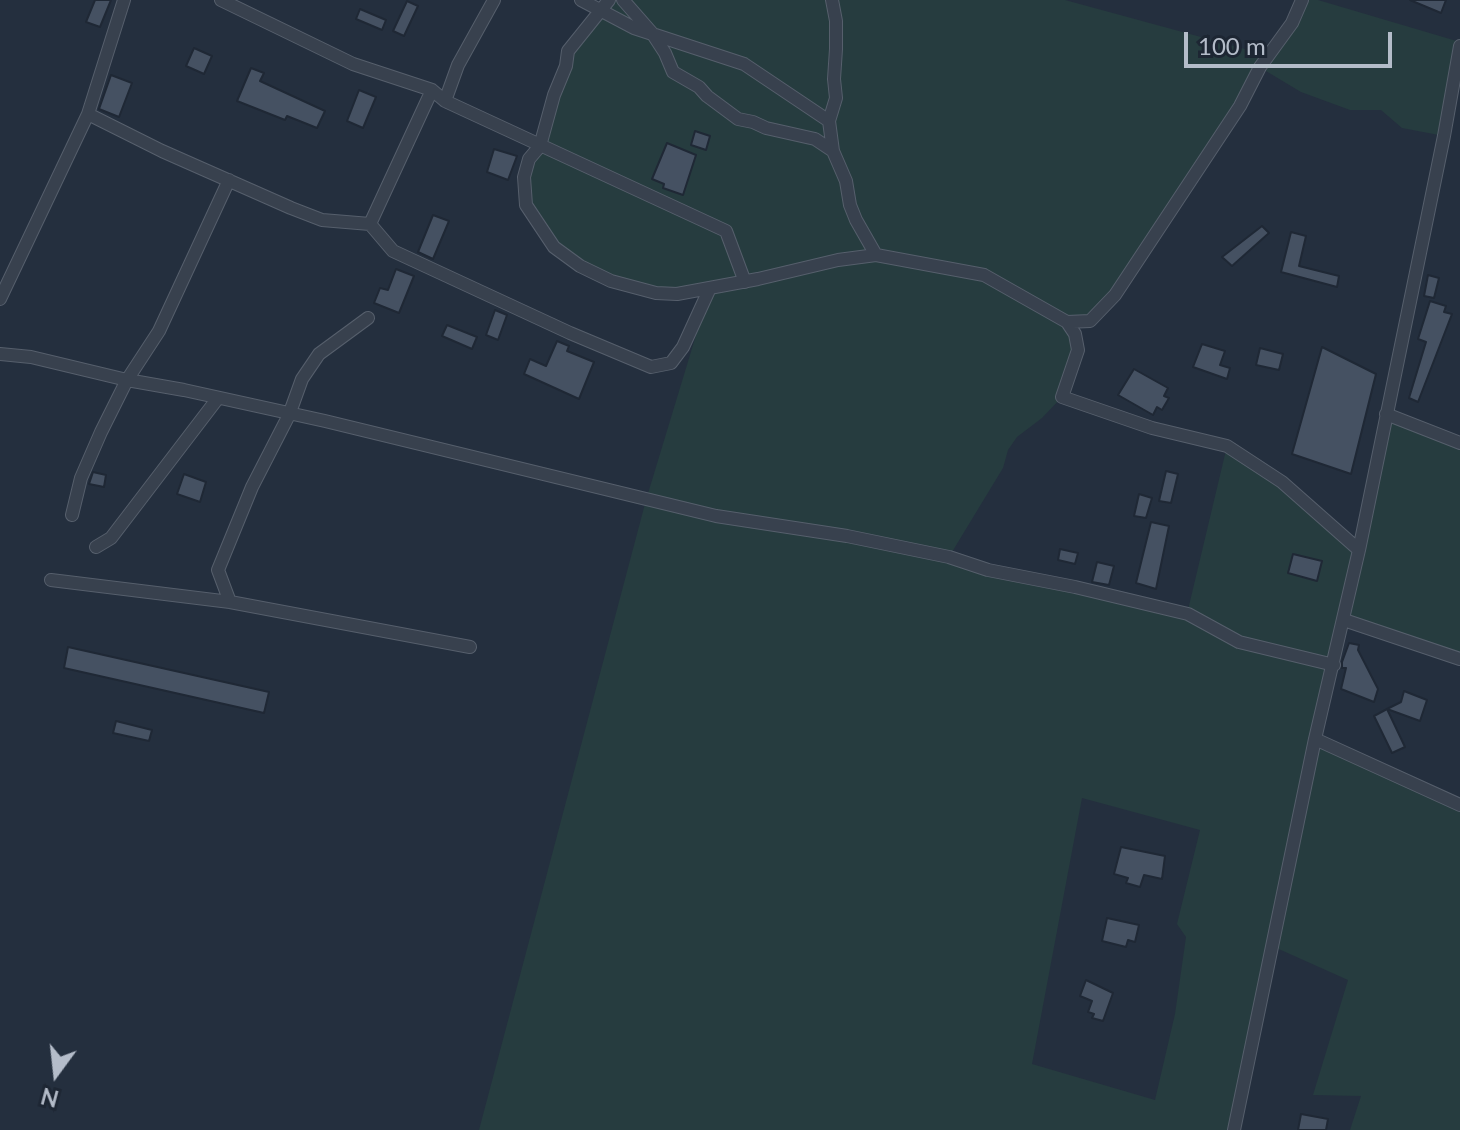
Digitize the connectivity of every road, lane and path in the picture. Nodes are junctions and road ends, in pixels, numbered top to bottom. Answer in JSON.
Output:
{"nodes":[{"id":1,"x":124,"y":0,"type":"edge"},
{"id":2,"x":221,"y":0,"type":"edge"},
{"id":3,"x":494,"y":0,"type":"edge"},
{"id":4,"x":581,"y":0,"type":"edge"},
{"id":5,"x":623,"y":0,"type":"edge"},
{"id":6,"x":832,"y":0,"type":"edge"},
{"id":7,"x":1302,"y":0,"type":"edge"},
{"id":8,"x":605,"y":5,"type":"edge"},
{"id":9,"x":652,"y":33,"type":"junction"},
{"id":10,"x":1460,"y":46,"type":"edge"},
{"id":11,"x":432,"y":90,"type":"junction"},
{"id":12,"x":445,"y":101,"type":"junction"},
{"id":13,"x":88,"y":114,"type":"junction"},
{"id":14,"x":829,"y":121,"type":"junction"},
{"id":15,"x":540,"y":146,"type":"junction"},
{"id":16,"x":833,"y":151,"type":"junction"},
{"id":17,"x":229,"y":180,"type":"junction"},
{"id":18,"x":370,"y":224,"type":"junction"},
{"id":19,"x":876,"y":255,"type":"junction"},
{"id":20,"x":745,"y":282,"type":"junction"},
{"id":21,"x":710,"y":288,"type":"junction"},
{"id":22,"x":0,"y":299,"type":"edge"},
{"id":23,"x":368,"y":318,"type":"dead end"},
{"id":24,"x":1067,"y":322,"type":"junction"},
{"id":25,"x":0,"y":354,"type":"edge"},
{"id":26,"x":127,"y":380,"type":"junction"},
{"id":27,"x":218,"y":398,"type":"junction"},
{"id":28,"x":1386,"y":414,"type":"junction"},
{"id":29,"x":289,"y":415,"type":"junction"},
{"id":30,"x":1460,"y":443,"type":"edge"},
{"id":31,"x":72,"y":515,"type":"dead end"},
{"id":32,"x":96,"y":547,"type":"dead end"},
{"id":33,"x":1359,"y":550,"type":"junction"},
{"id":34,"x":51,"y":580,"type":"dead end"},
{"id":35,"x":230,"y":602,"type":"junction"},
{"id":36,"x":1344,"y":620,"type":"junction"},
{"id":37,"x":470,"y":647,"type":"dead end"},
{"id":38,"x":1460,"y":659,"type":"edge"},
{"id":39,"x":1334,"y":665,"type":"junction"},
{"id":40,"x":1315,"y":739,"type":"junction"},
{"id":41,"x":1460,"y":805,"type":"edge"},
{"id":42,"x":1234,"y":1130,"type":"edge"}],
"edges":[{"from":1,"to":13,"type":"street"},
{"from":2,"to":11,"type":"street"},
{"from":3,"to":12,"type":"street"},
{"from":4,"to":8,"type":"street"},
{"from":5,"to":9,"type":"street"},
{"from":6,"to":14,"type":"street"},
{"from":7,"to":24,"type":"street"},
{"from":8,"to":9,"type":"street"},
{"from":8,"to":15,"type":"street"},
{"from":9,"to":14,"type":"street"},
{"from":9,"to":16,"type":"street"},
{"from":10,"to":28,"type":"street"},
{"from":11,"to":12,"type":"street"},
{"from":11,"to":18,"type":"street"},
{"from":12,"to":15,"type":"street"},
{"from":13,"to":17,"type":"street"},
{"from":13,"to":22,"type":"street"},
{"from":14,"to":16,"type":"street"},
{"from":15,"to":20,"type":"street"},
{"from":15,"to":21,"type":"street"},
{"from":16,"to":19,"type":"street"},
{"from":17,"to":18,"type":"street"},
{"from":17,"to":26,"type":"street"},
{"from":18,"to":21,"type":"street"},
{"from":19,"to":20,"type":"street"},
{"from":19,"to":24,"type":"street"},
{"from":20,"to":21,"type":"street"},
{"from":23,"to":29,"type":"street"},
{"from":24,"to":33,"type":"street"},
{"from":25,"to":26,"type":"street"},
{"from":26,"to":27,"type":"street"},
{"from":26,"to":31,"type":"street"},
{"from":27,"to":29,"type":"street"},
{"from":27,"to":32,"type":"street"},
{"from":28,"to":30,"type":"street"},
{"from":28,"to":33,"type":"street"},
{"from":29,"to":35,"type":"street"},
{"from":29,"to":39,"type":"street"},
{"from":33,"to":36,"type":"street"},
{"from":34,"to":35,"type":"street"},
{"from":35,"to":37,"type":"street"},
{"from":36,"to":38,"type":"street"},
{"from":36,"to":39,"type":"street"},
{"from":39,"to":40,"type":"street"},
{"from":40,"to":41,"type":"street"},
{"from":40,"to":42,"type":"street"}]}
